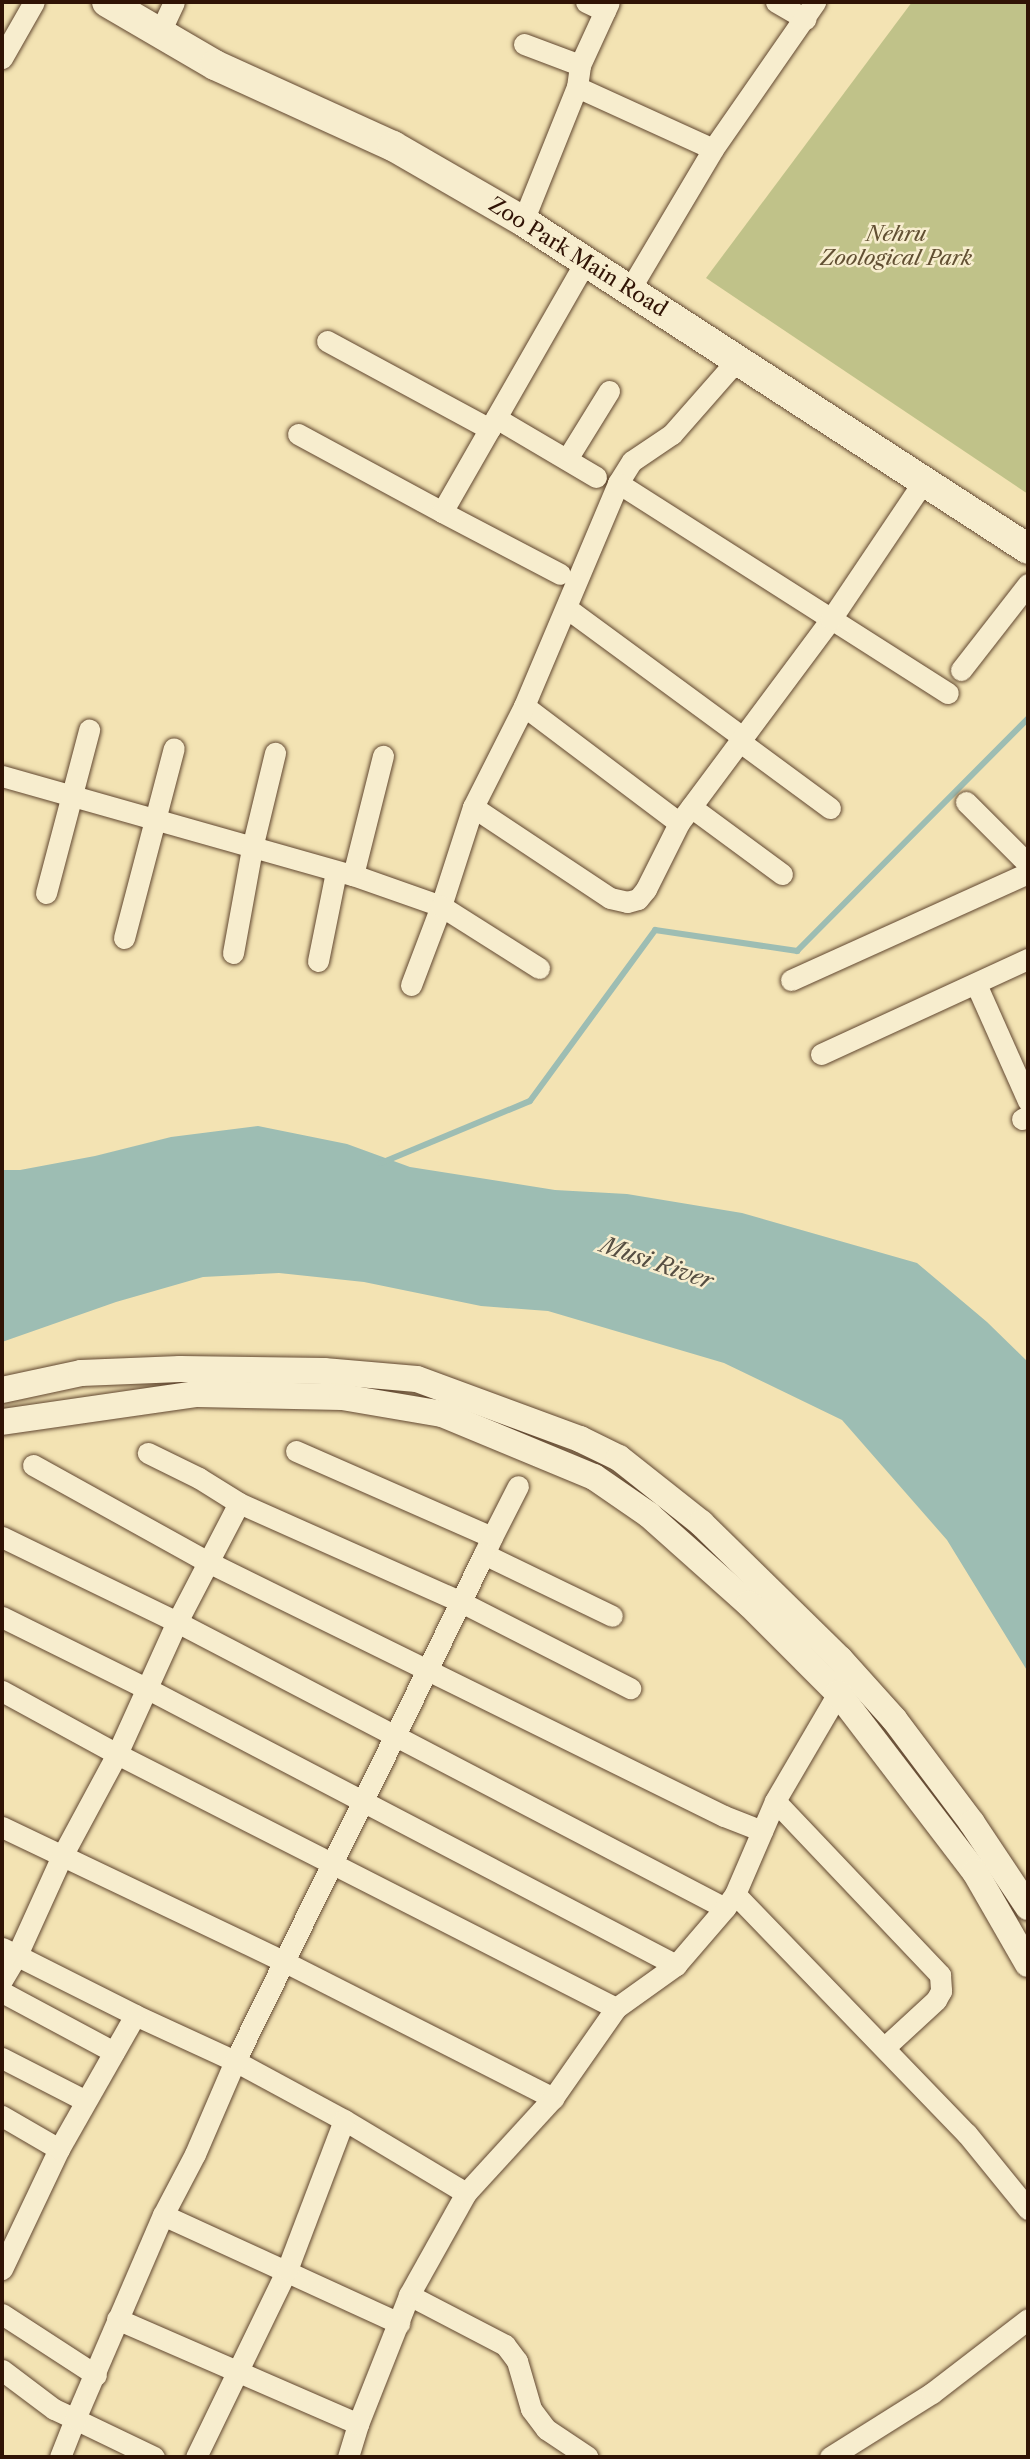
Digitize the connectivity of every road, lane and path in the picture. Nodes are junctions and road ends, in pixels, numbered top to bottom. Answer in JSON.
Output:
{"nodes":[{"id":1,"x":34,"y":2,"type":"edge"},
{"id":2,"x":107,"y":2,"type":"edge"},
{"id":3,"x":174,"y":2,"type":"edge"},
{"id":4,"x":776,"y":2,"type":"edge"},
{"id":5,"x":600,"y":5,"type":"edge"},
{"id":6,"x":810,"y":10,"type":"edge"},
{"id":7,"x":160,"y":32,"type":"junction"},
{"id":8,"x":524,"y":44,"type":"dead end"},
{"id":9,"x":2,"y":58,"type":"edge"},
{"id":10,"x":579,"y":76,"type":"junction"},
{"id":11,"x":713,"y":149,"type":"junction"},
{"id":12,"x":523,"y":221,"type":"junction"},
{"id":13,"x":586,"y":261,"type":"junction"},
{"id":14,"x":630,"y":289,"type":"junction"},
{"id":15,"x":327,"y":341,"type":"dead end"},
{"id":16,"x":737,"y":360,"type":"junction"},
{"id":17,"x":610,"y":391,"type":"dead end"},
{"id":18,"x":493,"y":423,"type":"junction"},
{"id":19,"x":298,"y":434,"type":"dead end"},
{"id":20,"x":567,"y":459,"type":"junction"},
{"id":21,"x":596,"y":477,"type":"dead end"},
{"id":22,"x":923,"y":482,"type":"junction"},
{"id":23,"x":618,"y":483,"type":"junction"},
{"id":24,"x":442,"y":512,"type":"junction"},
{"id":25,"x":1028,"y":549,"type":"edge"},
{"id":26,"x":560,"y":574,"type":"dead end"},
{"id":27,"x":1028,"y":584,"type":"edge"},
{"id":28,"x":568,"y":609,"type":"junction"},
{"id":29,"x":831,"y":619,"type":"junction"},
{"id":30,"x":961,"y":670,"type":"dead end"},
{"id":31,"x":948,"y":693,"type":"dead end"},
{"id":32,"x":524,"y":706,"type":"junction"},
{"id":33,"x":89,"y":730,"type":"dead end"},
{"id":34,"x":740,"y":738,"type":"junction"},
{"id":35,"x":174,"y":748,"type":"dead end"},
{"id":36,"x":275,"y":753,"type":"dead end"},
{"id":37,"x":383,"y":756,"type":"dead end"},
{"id":38,"x":2,"y":776,"type":"edge"},
{"id":39,"x":73,"y":796,"type":"junction"},
{"id":40,"x":966,"y":802,"type":"dead end"},
{"id":41,"x":473,"y":807,"type":"junction"},
{"id":42,"x":830,"y":808,"type":"dead end"},
{"id":43,"x":685,"y":815,"type":"junction"},
{"id":44,"x":156,"y":818,"type":"junction"},
{"id":45,"x":252,"y":848,"type":"junction"},
{"id":46,"x":1028,"y":864,"type":"edge"},
{"id":47,"x":345,"y":873,"type":"junction"},
{"id":48,"x":1028,"y":873,"type":"edge"},
{"id":49,"x":782,"y":874,"type":"dead end"},
{"id":50,"x":46,"y":893,"type":"dead end"},
{"id":51,"x":441,"y":906,"type":"junction"},
{"id":52,"x":124,"y":938,"type":"dead end"},
{"id":53,"x":233,"y":953,"type":"dead end"},
{"id":54,"x":1028,"y":960,"type":"edge"},
{"id":55,"x":318,"y":961,"type":"dead end"},
{"id":56,"x":539,"y":968,"type":"dead end"},
{"id":57,"x":791,"y":980,"type":"dead end"},
{"id":58,"x":976,"y":984,"type":"junction"},
{"id":59,"x":411,"y":985,"type":"dead end"},
{"id":60,"x":821,"y":1054,"type":"dead end"},
{"id":61,"x":1026,"y":1112,"type":"edge"},
{"id":62,"x":2,"y":1390,"type":"edge"},
{"id":63,"x":2,"y":1422,"type":"edge"},
{"id":64,"x":296,"y":1451,"type":"dead end"},
{"id":65,"x":148,"y":1453,"type":"dead end"},
{"id":66,"x":33,"y":1465,"type":"dead end"},
{"id":67,"x":518,"y":1486,"type":"dead end"},
{"id":68,"x":239,"y":1503,"type":"junction"},
{"id":69,"x":2,"y":1537,"type":"edge"},
{"id":70,"x":488,"y":1545,"type":"junction"},
{"id":71,"x":208,"y":1562,"type":"junction"},
{"id":72,"x":461,"y":1602,"type":"junction"},
{"id":73,"x":612,"y":1616,"type":"dead end"},
{"id":74,"x":2,"y":1617,"type":"edge"},
{"id":75,"x":177,"y":1622,"type":"junction"},
{"id":76,"x":429,"y":1672,"type":"junction"},
{"id":77,"x":630,"y":1688,"type":"dead end"},
{"id":78,"x":148,"y":1689,"type":"junction"},
{"id":79,"x":2,"y":1691,"type":"edge"},
{"id":80,"x":838,"y":1693,"type":"junction"},
{"id":81,"x":397,"y":1738,"type":"junction"},
{"id":82,"x":117,"y":1754,"type":"junction"},
{"id":83,"x":775,"y":1801,"type":"junction"},
{"id":84,"x":360,"y":1802,"type":"junction"},
{"id":85,"x":2,"y":1827,"type":"edge"},
{"id":86,"x":762,"y":1831,"type":"junction"},
{"id":87,"x":62,"y":1856,"type":"junction"},
{"id":88,"x":331,"y":1864,"type":"junction"},
{"id":89,"x":730,"y":1901,"type":"junction"},
{"id":90,"x":1028,"y":1907,"type":"edge"},
{"id":91,"x":9,"y":1952,"type":"edge"},
{"id":92,"x":285,"y":1962,"type":"junction"},
{"id":93,"x":1028,"y":1964,"type":"edge"},
{"id":94,"x":676,"y":1965,"type":"junction"},
{"id":95,"x":2,"y":1980,"type":"edge"},
{"id":96,"x":2,"y":1992,"type":"edge"},
{"id":97,"x":616,"y":2008,"type":"junction"},
{"id":98,"x":135,"y":2015,"type":"junction"},
{"id":99,"x":886,"y":2047,"type":"junction"},
{"id":100,"x":114,"y":2052,"type":"junction"},
{"id":101,"x":2,"y":2058,"type":"edge"},
{"id":102,"x":235,"y":2061,"type":"junction"},
{"id":103,"x":553,"y":2098,"type":"junction"},
{"id":104,"x":86,"y":2101,"type":"junction"},
{"id":105,"x":2,"y":2116,"type":"edge"},
{"id":106,"x":344,"y":2120,"type":"junction"},
{"id":107,"x":59,"y":2149,"type":"junction"},
{"id":108,"x":466,"y":2193,"type":"junction"},
{"id":109,"x":1028,"y":2209,"type":"edge"},
{"id":110,"x":163,"y":2215,"type":"junction"},
{"id":111,"x":2,"y":2269,"type":"edge"},
{"id":112,"x":287,"y":2270,"type":"junction"},
{"id":113,"x":409,"y":2295,"type":"junction"},
{"id":114,"x":2,"y":2314,"type":"edge"},
{"id":115,"x":117,"y":2319,"type":"junction"},
{"id":116,"x":1028,"y":2319,"type":"edge"},
{"id":117,"x":399,"y":2323,"type":"junction"},
{"id":118,"x":2,"y":2370,"type":"edge"},
{"id":119,"x":238,"y":2370,"type":"junction"},
{"id":120,"x":96,"y":2375,"type":"junction"},
{"id":121,"x":75,"y":2418,"type":"junction"},
{"id":122,"x":358,"y":2424,"type":"junction"},
{"id":123,"x":60,"y":2457,"type":"edge"},
{"id":124,"x":154,"y":2457,"type":"edge"},
{"id":125,"x":196,"y":2457,"type":"edge"},
{"id":126,"x":348,"y":2457,"type":"edge"},
{"id":127,"x":588,"y":2457,"type":"edge"},
{"id":128,"x":830,"y":2457,"type":"edge"}],
"edges":[{"from":1,"to":9,"type":"street"},
{"from":2,"to":7,"type":"main road","name":"Zoo Park Main Road"},
{"from":3,"to":7,"type":"street"},
{"from":4,"to":6,"type":"street"},
{"from":5,"to":10,"type":"street"},
{"from":6,"to":11,"type":"street"},
{"from":7,"to":12,"type":"main road","name":"Zoo Park Main Road"},
{"from":8,"to":10,"type":"street"},
{"from":10,"to":11,"type":"street"},
{"from":10,"to":12,"type":"street"},
{"from":11,"to":14,"type":"street"},
{"from":12,"to":13,"type":"main road","name":"Zoo Park Main Road"},
{"from":13,"to":14,"type":"main road","name":"Zoo Park Main Road"},
{"from":13,"to":18,"type":"street"},
{"from":14,"to":16,"type":"main road","name":"Zoo Park Main Road"},
{"from":15,"to":18,"type":"street"},
{"from":16,"to":22,"type":"main road","name":"Zoo Park Main Road"},
{"from":16,"to":23,"type":"street"},
{"from":17,"to":20,"type":"street"},
{"from":18,"to":20,"type":"street"},
{"from":18,"to":24,"type":"street"},
{"from":19,"to":24,"type":"street"},
{"from":20,"to":21,"type":"street"},
{"from":22,"to":25,"type":"main road","name":"Zoo Park Main Road"},
{"from":22,"to":29,"type":"street"},
{"from":23,"to":28,"type":"street"},
{"from":23,"to":29,"type":"street"},
{"from":24,"to":26,"type":"street"},
{"from":27,"to":30,"type":"street"},
{"from":28,"to":32,"type":"street"},
{"from":28,"to":34,"type":"street"},
{"from":29,"to":31,"type":"street"},
{"from":29,"to":34,"type":"street"},
{"from":32,"to":41,"type":"street"},
{"from":32,"to":43,"type":"street"},
{"from":33,"to":39,"type":"street"},
{"from":34,"to":42,"type":"street"},
{"from":34,"to":43,"type":"street"},
{"from":35,"to":44,"type":"street"},
{"from":36,"to":45,"type":"street"},
{"from":37,"to":47,"type":"street"},
{"from":38,"to":39,"type":"street"},
{"from":39,"to":44,"type":"street"},
{"from":39,"to":50,"type":"street"},
{"from":40,"to":46,"type":"street"},
{"from":41,"to":43,"type":"street"},
{"from":41,"to":51,"type":"street"},
{"from":43,"to":49,"type":"street"},
{"from":44,"to":45,"type":"street"},
{"from":44,"to":52,"type":"street"},
{"from":45,"to":47,"type":"street"},
{"from":45,"to":53,"type":"street"},
{"from":47,"to":51,"type":"street"},
{"from":47,"to":55,"type":"street"},
{"from":48,"to":57,"type":"street"},
{"from":51,"to":56,"type":"street"},
{"from":51,"to":59,"type":"street"},
{"from":54,"to":58,"type":"street"},
{"from":58,"to":60,"type":"street"},
{"from":58,"to":61,"type":"street"},
{"from":62,"to":90,"type":"street"},
{"from":63,"to":80,"type":"street"},
{"from":64,"to":70,"type":"street"},
{"from":65,"to":68,"type":"street"},
{"from":66,"to":71,"type":"street"},
{"from":67,"to":70,"type":"street"},
{"from":68,"to":71,"type":"street"},
{"from":68,"to":72,"type":"street"},
{"from":69,"to":75,"type":"street"},
{"from":70,"to":72,"type":"street"},
{"from":70,"to":73,"type":"street"},
{"from":71,"to":75,"type":"street"},
{"from":71,"to":76,"type":"street"},
{"from":72,"to":76,"type":"street"},
{"from":72,"to":77,"type":"street"},
{"from":74,"to":78,"type":"street"},
{"from":75,"to":78,"type":"street"},
{"from":75,"to":81,"type":"street"},
{"from":76,"to":81,"type":"street"},
{"from":76,"to":86,"type":"street"},
{"from":78,"to":82,"type":"street"},
{"from":78,"to":84,"type":"street"},
{"from":79,"to":82,"type":"street"},
{"from":80,"to":83,"type":"street"},
{"from":80,"to":93,"type":"street"},
{"from":81,"to":84,"type":"street"},
{"from":81,"to":89,"type":"street"},
{"from":82,"to":87,"type":"street"},
{"from":82,"to":88,"type":"street"},
{"from":83,"to":86,"type":"street"},
{"from":83,"to":99,"type":"street"},
{"from":84,"to":88,"type":"street"},
{"from":84,"to":94,"type":"street"},
{"from":85,"to":87,"type":"street"},
{"from":86,"to":89,"type":"street"},
{"from":87,"to":91,"type":"street"},
{"from":87,"to":92,"type":"street"},
{"from":88,"to":92,"type":"street"},
{"from":88,"to":97,"type":"street"},
{"from":89,"to":94,"type":"street"},
{"from":89,"to":99,"type":"street"},
{"from":91,"to":95,"type":"street"},
{"from":91,"to":98,"type":"street"},
{"from":92,"to":102,"type":"street"},
{"from":92,"to":103,"type":"street"},
{"from":94,"to":97,"type":"street"},
{"from":96,"to":100,"type":"street"},
{"from":97,"to":103,"type":"street"},
{"from":98,"to":100,"type":"street"},
{"from":98,"to":102,"type":"street"},
{"from":99,"to":109,"type":"street"},
{"from":100,"to":104,"type":"street"},
{"from":101,"to":104,"type":"street"},
{"from":102,"to":106,"type":"street"},
{"from":102,"to":110,"type":"street"},
{"from":103,"to":108,"type":"street"},
{"from":104,"to":107,"type":"street"},
{"from":105,"to":107,"type":"street"},
{"from":106,"to":108,"type":"street"},
{"from":106,"to":112,"type":"street"},
{"from":107,"to":111,"type":"street"},
{"from":108,"to":113,"type":"street"},
{"from":110,"to":112,"type":"street"},
{"from":110,"to":115,"type":"street"},
{"from":112,"to":117,"type":"street"},
{"from":112,"to":119,"type":"street"},
{"from":113,"to":117,"type":"street"},
{"from":113,"to":127,"type":"street"},
{"from":114,"to":120,"type":"street"},
{"from":115,"to":119,"type":"street"},
{"from":115,"to":120,"type":"street"},
{"from":116,"to":128,"type":"street"},
{"from":117,"to":122,"type":"street"},
{"from":118,"to":121,"type":"street"},
{"from":119,"to":122,"type":"street"},
{"from":119,"to":125,"type":"street"},
{"from":120,"to":121,"type":"street"},
{"from":121,"to":123,"type":"street"},
{"from":121,"to":124,"type":"street"},
{"from":122,"to":126,"type":"street"}]}
